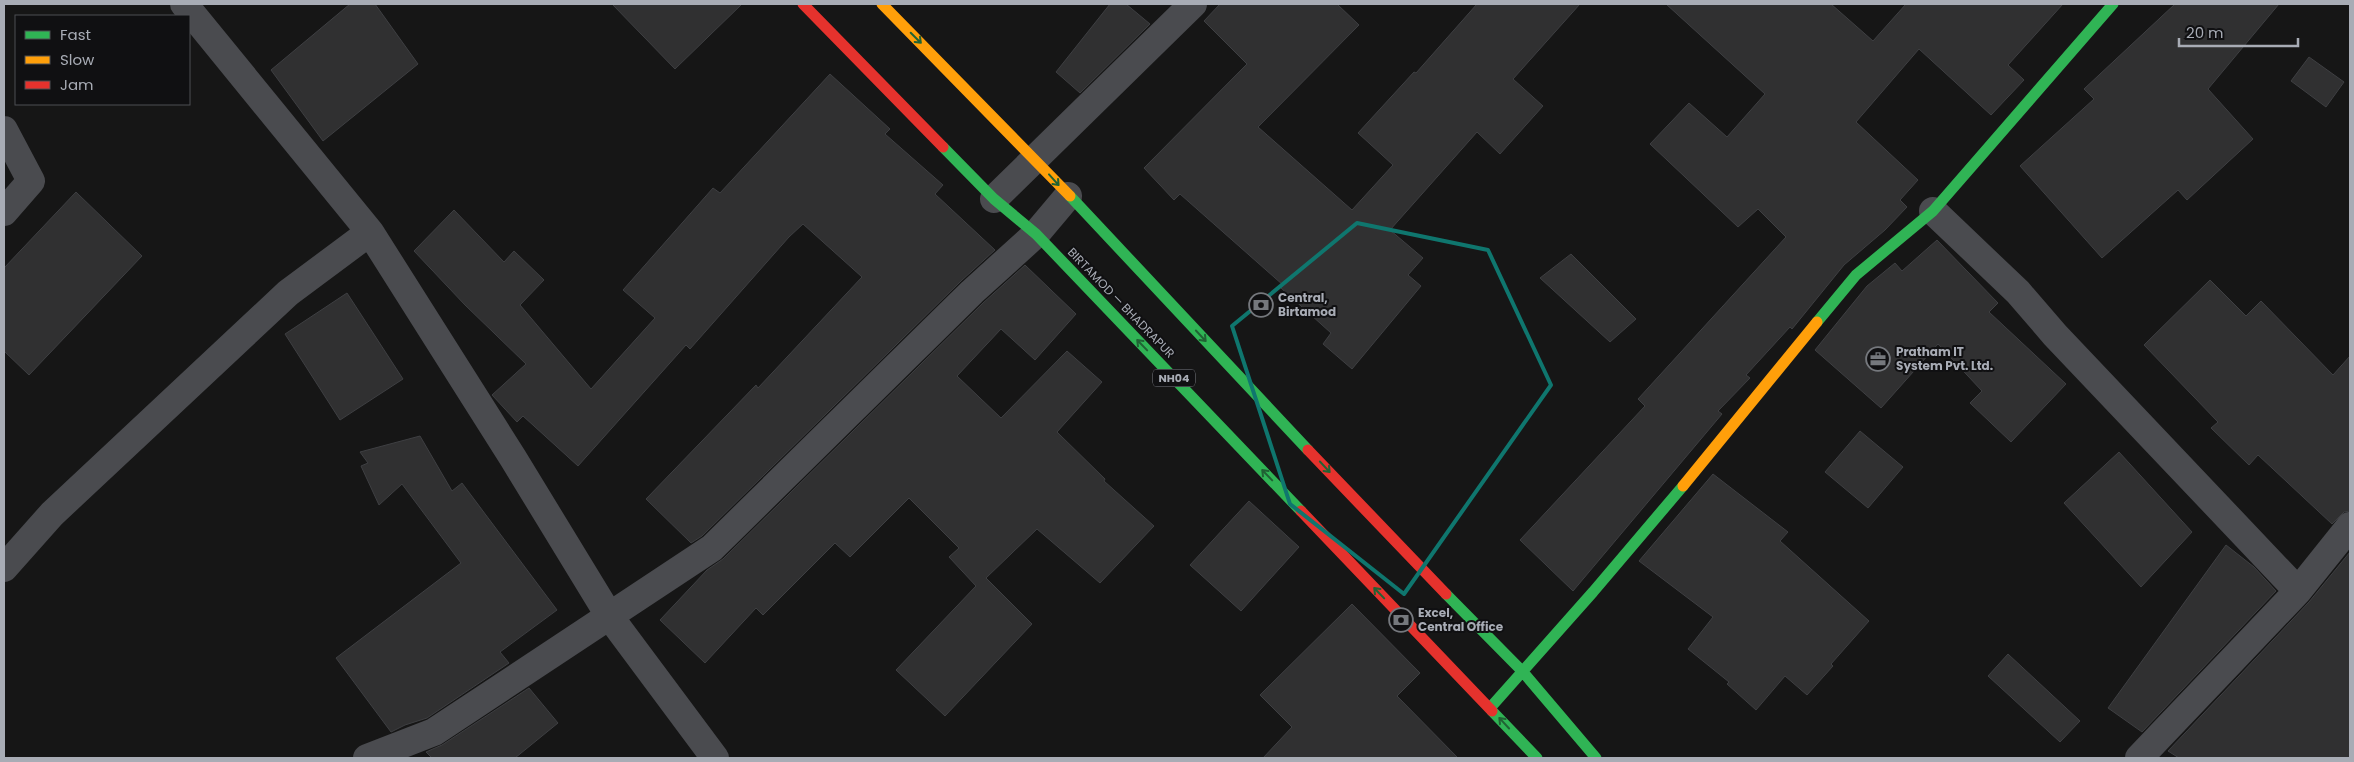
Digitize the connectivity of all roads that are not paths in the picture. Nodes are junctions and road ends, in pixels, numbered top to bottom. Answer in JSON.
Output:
{"nodes":[{"id":1,"x":184,"y":4,"type":"edge"},
{"id":2,"x":804,"y":4,"type":"edge"},
{"id":3,"x":882,"y":4,"type":"edge"},
{"id":4,"x":1193,"y":4,"type":"edge"},
{"id":5,"x":2113,"y":4,"type":"edge"},
{"id":6,"x":4,"y":130,"type":"edge"},
{"id":7,"x":1035,"y":159,"type":"junction"},
{"id":8,"x":1068,"y":196,"type":"junction"},
{"id":9,"x":994,"y":199,"type":"junction"},
{"id":10,"x":1933,"y":211,"type":"junction"},
{"id":11,"x":4,"y":212,"type":"edge"},
{"id":12,"x":370,"y":232,"type":"junction"},
{"id":13,"x":1036,"y":234,"type":"junction"},
{"id":14,"x":2350,"y":526,"type":"edge"},
{"id":15,"x":4,"y":568,"type":"edge"},
{"id":16,"x":2298,"y":591,"type":"junction"},
{"id":17,"x":610,"y":617,"type":"junction"},
{"id":18,"x":1523,"y":672,"type":"junction"},
{"id":19,"x":1490,"y":708,"type":"junction"},
{"id":20,"x":376,"y":757,"type":"edge"},
{"id":21,"x":715,"y":758,"type":"edge"},
{"id":22,"x":1537,"y":758,"type":"edge"},
{"id":23,"x":1596,"y":758,"type":"edge"},
{"id":24,"x":2139,"y":758,"type":"edge"}],
"edges":[{"from":1,"to":12,"type":"street"},
{"from":2,"to":9,"type":"main road","name":"BIRTAMOD — BHADRAPUR","number":"NH04"},
{"from":3,"to":7,"type":"main road","one_way":true},
{"from":4,"to":7,"type":"street"},
{"from":5,"to":10,"type":"main road"},
{"from":6,"to":11,"type":"street"},
{"from":7,"to":8,"type":"main road","one_way":true},
{"from":7,"to":9,"type":"street"},
{"from":8,"to":13,"type":"street"},
{"from":8,"to":18,"type":"main road","one_way":true},
{"from":9,"to":13,"type":"main road","name":"BIRTAMOD — BHADRAPUR","number":"NH04"},
{"from":10,"to":16,"type":"street"},
{"from":10,"to":18,"type":"main road"},
{"from":12,"to":15,"type":"street"},
{"from":12,"to":17,"type":"street"},
{"from":13,"to":17,"type":"street"},
{"from":19,"to":13,"type":"main road","name":"BIRTAMOD — BHADRAPUR","number":"NH04","one_way":true},
{"from":14,"to":16,"type":"street"},
{"from":16,"to":24,"type":"street"},
{"from":17,"to":20,"type":"street"},
{"from":17,"to":21,"type":"street"},
{"from":18,"to":19,"type":"main road"},
{"from":18,"to":23,"type":"main road"},
{"from":22,"to":19,"type":"main road","name":"BIRTAMOD — BHADRAPUR","number":"NH04","one_way":true}]}
